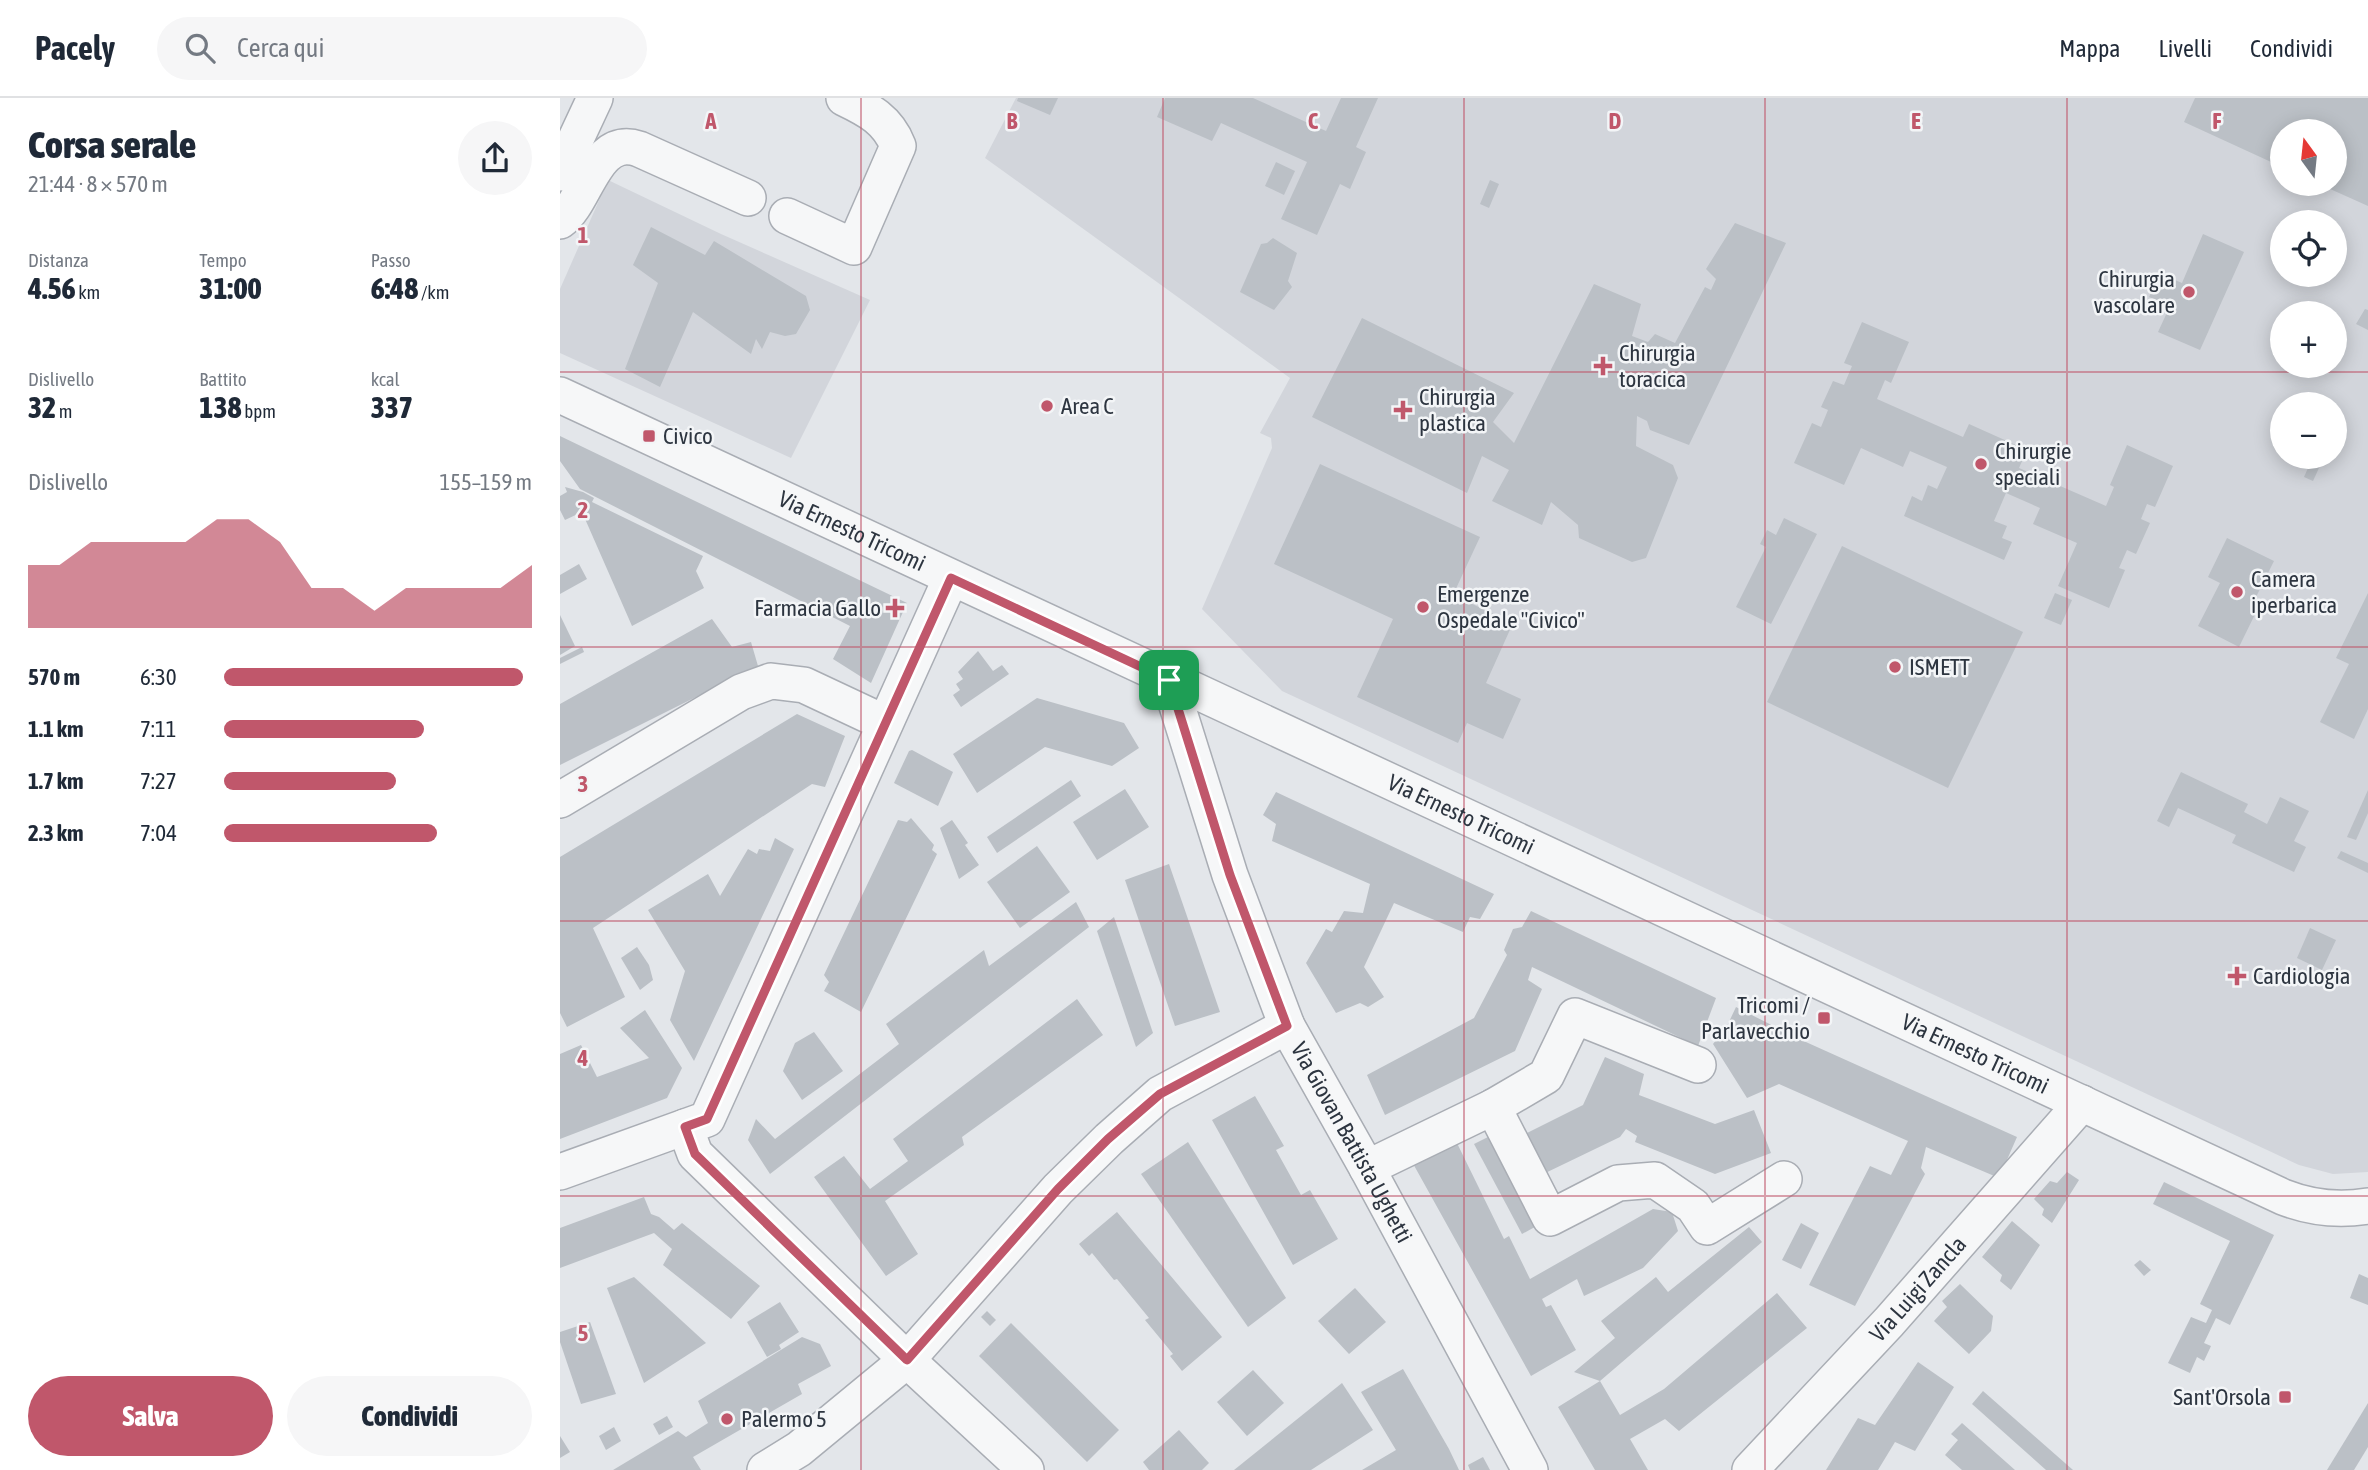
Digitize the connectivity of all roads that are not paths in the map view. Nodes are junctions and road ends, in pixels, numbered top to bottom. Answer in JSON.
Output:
{"nodes":[{"id":1,"x":844,"y":98,"type":"edge"},
{"id":2,"x":604,"y":99,"type":"edge"},
{"id":3,"x":560,"y":173,"type":"edge"},
{"id":4,"x":748,"y":198,"type":"dead end"},
{"id":5,"x":787,"y":216,"type":"dead end"},
{"id":6,"x":560,"y":221,"type":"edge"},
{"id":7,"x":560,"y":395,"type":"edge"},
{"id":8,"x":951,"y":578,"type":"junction"},
{"id":9,"x":1169,"y":680,"type":"junction"},
{"id":10,"x":885,"y":723,"type":"junction"},
{"id":11,"x":560,"y":800,"type":"edge"},
{"id":12,"x":1287,"y":1026,"type":"junction"},
{"id":13,"x":1698,"y":1065,"type":"dead end"},
{"id":14,"x":2082,"y":1103,"type":"junction"},
{"id":15,"x":1493,"y":1107,"type":"junction"},
{"id":16,"x":685,"y":1127,"type":"junction"},
{"id":17,"x":1367,"y":1168,"type":"junction"},
{"id":18,"x":560,"y":1172,"type":"edge"},
{"id":19,"x":1784,"y":1179,"type":"dead end"},
{"id":20,"x":2368,"y":1206,"type":"edge"},
{"id":21,"x":907,"y":1360,"type":"junction"},
{"id":22,"x":765,"y":1470,"type":"edge"},
{"id":23,"x":1026,"y":1470,"type":"edge"},
{"id":24,"x":1530,"y":1470,"type":"edge"},
{"id":25,"x":1750,"y":1470,"type":"edge"}],
"edges":[{"from":1,"to":5,"type":"street"},
{"from":2,"to":3,"type":"street"},
{"from":4,"to":6,"type":"street"},
{"from":7,"to":8,"type":"street","name":"Via Ernesto Tricomi"},
{"from":8,"to":9,"type":"street","name":"Via Ernesto Tricomi"},
{"from":8,"to":10,"type":"street"},
{"from":9,"to":12,"type":"street","name":"Via Giovan Battista Ughetti"},
{"from":9,"to":14,"type":"street","name":"Via Ernesto Tricomi"},
{"from":10,"to":11,"type":"street"},
{"from":10,"to":16,"type":"street"},
{"from":12,"to":17,"type":"street","name":"Via Giovan Battista Ughetti"},
{"from":12,"to":21,"type":"street"},
{"from":13,"to":15,"type":"street"},
{"from":14,"to":20,"type":"street","name":"Via Ernesto Tricomi"},
{"from":14,"to":25,"type":"street","name":"Via Luigi Zancla"},
{"from":15,"to":17,"type":"street"},
{"from":15,"to":19,"type":"street"},
{"from":16,"to":18,"type":"street"},
{"from":16,"to":21,"type":"street"},
{"from":17,"to":24,"type":"street","name":"Via Giovan Battista Ughetti"},
{"from":21,"to":22,"type":"street"},
{"from":21,"to":23,"type":"street"}]}
